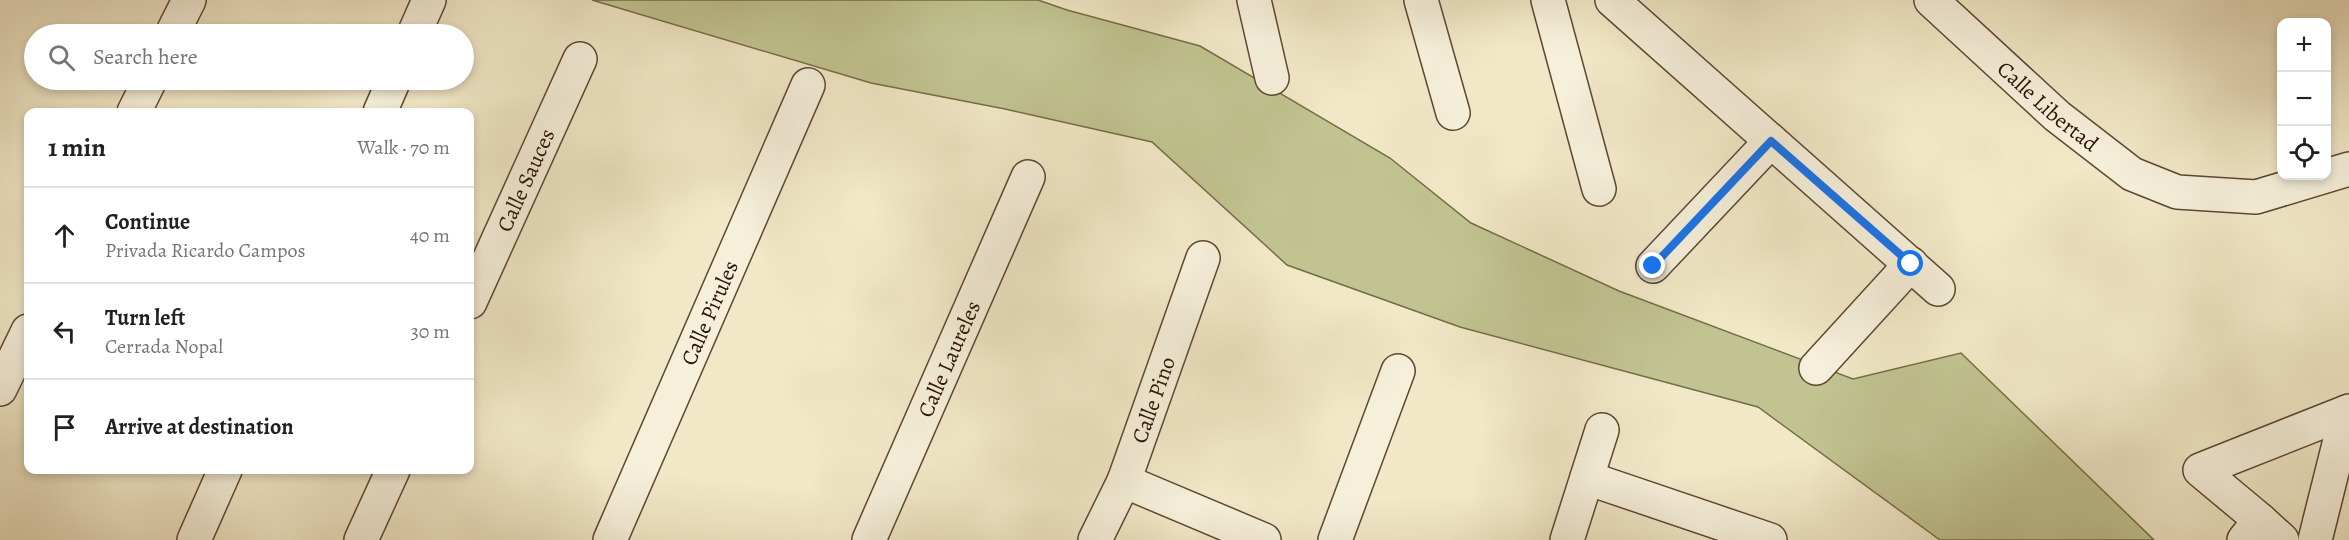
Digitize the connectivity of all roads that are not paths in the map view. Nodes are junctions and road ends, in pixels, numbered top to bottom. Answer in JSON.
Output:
{"nodes":[{"id":1,"x":189,"y":0,"type":"edge"},
{"id":2,"x":429,"y":0,"type":"edge"},
{"id":3,"x":1254,"y":0,"type":"edge"},
{"id":4,"x":1421,"y":0,"type":"edge"},
{"id":5,"x":1548,"y":0,"type":"edge"},
{"id":6,"x":1612,"y":0,"type":"edge"},
{"id":7,"x":1931,"y":0,"type":"edge"},
{"id":8,"x":177,"y":24,"type":"edge"},
{"id":9,"x":418,"y":24,"type":"edge"},
{"id":10,"x":580,"y":59,"type":"dead end"},
{"id":11,"x":1272,"y":78,"type":"dead end"},
{"id":12,"x":807,"y":85,"type":"dead end"},
{"id":13,"x":145,"y":90,"type":"edge"},
{"id":14,"x":390,"y":90,"type":"edge"},
{"id":15,"x":136,"y":108,"type":"edge"},
{"id":16,"x":382,"y":108,"type":"edge"},
{"id":17,"x":1452,"y":114,"type":"dead end"},
{"id":18,"x":1771,"y":141,"type":"junction"},
{"id":19,"x":2349,"y":169,"type":"edge"},
{"id":20,"x":1028,"y":177,"type":"dead end"},
{"id":21,"x":1599,"y":189,"type":"dead end"},
{"id":22,"x":1203,"y":258,"type":"dead end"},
{"id":23,"x":1911,"y":264,"type":"junction"},
{"id":24,"x":1653,"y":266,"type":"dead end"},
{"id":25,"x":1938,"y":289,"type":"dead end"},
{"id":26,"x":474,"y":293,"type":"edge"},
{"id":27,"x":24,"y":339,"type":"edge"},
{"id":28,"x":1816,"y":368,"type":"dead end"},
{"id":29,"x":1398,"y":371,"type":"dead end"},
{"id":30,"x":0,"y":389,"type":"edge"},
{"id":31,"x":2348,"y":411,"type":"edge"},
{"id":32,"x":1602,"y":430,"type":"dead end"},
{"id":33,"x":223,"y":474,"type":"edge"},
{"id":34,"x":391,"y":474,"type":"edge"},
{"id":35,"x":1587,"y":478,"type":"junction"},
{"id":36,"x":1124,"y":481,"type":"junction"},
{"id":37,"x":2262,"y":533,"type":"edge"},
{"id":38,"x":194,"y":540,"type":"edge"},
{"id":39,"x":361,"y":540,"type":"edge"},
{"id":40,"x":610,"y":540,"type":"edge"},
{"id":41,"x":869,"y":540,"type":"edge"},
{"id":42,"x":1095,"y":540,"type":"edge"},
{"id":43,"x":1264,"y":540,"type":"edge"},
{"id":44,"x":1335,"y":540,"type":"edge"},
{"id":45,"x":1567,"y":540,"type":"edge"},
{"id":46,"x":1770,"y":540,"type":"edge"},
{"id":47,"x":2315,"y":540,"type":"edge"}],
"edges":[{"from":1,"to":8,"type":"street"},
{"from":2,"to":9,"type":"street"},
{"from":3,"to":11,"type":"street"},
{"from":4,"to":17,"type":"street"},
{"from":5,"to":21,"type":"street"},
{"from":6,"to":18,"type":"street"},
{"from":7,"to":19,"type":"street","name":"Calle Libertad"},
{"from":10,"to":26,"type":"street","name":"Calle Sauces"},
{"from":12,"to":40,"type":"street","name":"Calle Pirules"},
{"from":13,"to":15,"type":"street"},
{"from":14,"to":16,"type":"street"},
{"from":18,"to":23,"type":"street"},
{"from":18,"to":24,"type":"street"},
{"from":20,"to":41,"type":"street","name":"Calle Laureles"},
{"from":22,"to":36,"type":"street","name":"Calle Pino"},
{"from":23,"to":25,"type":"street"},
{"from":23,"to":28,"type":"street"},
{"from":27,"to":30,"type":"street"},
{"from":29,"to":44,"type":"street"},
{"from":31,"to":37,"type":"street"},
{"from":31,"to":47,"type":"street"},
{"from":32,"to":35,"type":"street"},
{"from":33,"to":38,"type":"street"},
{"from":34,"to":39,"type":"street"},
{"from":35,"to":45,"type":"street"},
{"from":35,"to":46,"type":"street"},
{"from":36,"to":42,"type":"street","name":"Calle Pino"},
{"from":36,"to":43,"type":"street"}]}
